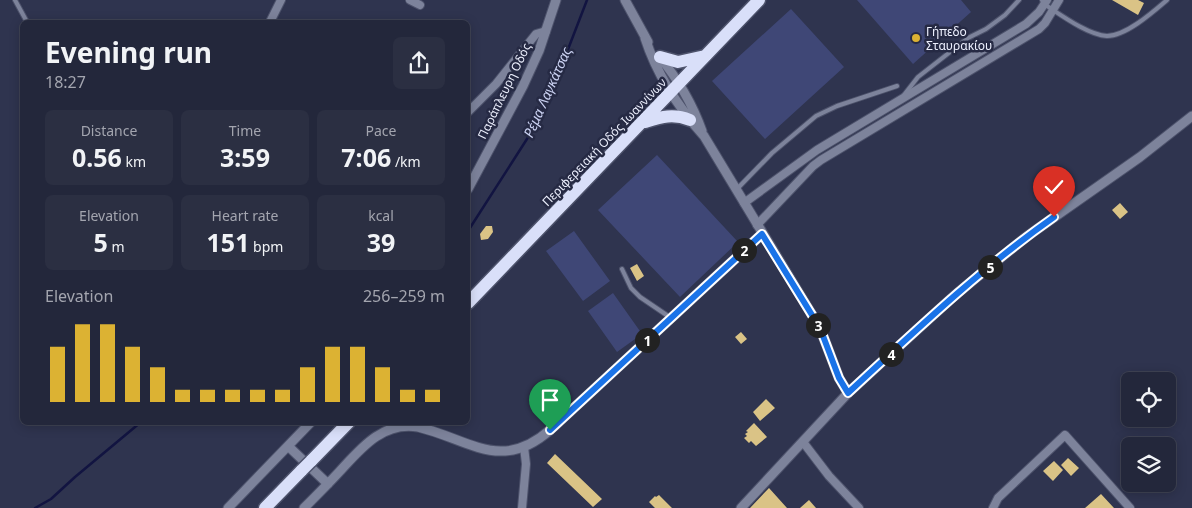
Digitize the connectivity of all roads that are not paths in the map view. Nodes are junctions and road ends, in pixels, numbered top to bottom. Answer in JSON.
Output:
{"nodes":[{"id":1,"x":15,"y":0,"type":"edge"},
{"id":2,"x":281,"y":0,"type":"edge"},
{"id":3,"x":410,"y":0,"type":"edge"},
{"id":4,"x":556,"y":0,"type":"edge"},
{"id":5,"x":625,"y":0,"type":"edge"},
{"id":6,"x":760,"y":0,"type":"edge"},
{"id":7,"x":1019,"y":0,"type":"edge"},
{"id":8,"x":1059,"y":0,"type":"edge"},
{"id":9,"x":1166,"y":0,"type":"edge"},
{"id":10,"x":1044,"y":2,"type":"edge"},
{"id":11,"x":420,"y":5,"type":"dead end"},
{"id":12,"x":1053,"y":10,"type":"junction"},
{"id":13,"x":26,"y":20,"type":"edge"},
{"id":14,"x":271,"y":20,"type":"edge"},
{"id":15,"x":546,"y":31,"type":"junction"},
{"id":16,"x":645,"y":38,"type":"junction"},
{"id":17,"x":705,"y":56,"type":"junction"},
{"id":18,"x":660,"y":57,"type":"junction"},
{"id":19,"x":896,"y":86,"type":"dead end"},
{"id":20,"x":675,"y":89,"type":"junction"},
{"id":21,"x":902,"y":98,"type":"junction"},
{"id":22,"x":470,"y":110,"type":"edge"},
{"id":23,"x":1192,"y":116,"type":"edge"},
{"id":24,"x":690,"y":120,"type":"junction"},
{"id":25,"x":642,"y":123,"type":"junction"},
{"id":26,"x":704,"y":136,"type":"junction"},
{"id":27,"x":470,"y":185,"type":"edge"},
{"id":28,"x":736,"y":190,"type":"junction"},
{"id":29,"x":744,"y":203,"type":"junction"},
{"id":30,"x":757,"y":225,"type":"junction"},
{"id":31,"x":762,"y":234,"type":"junction"},
{"id":32,"x":622,"y":269,"type":"dead end"},
{"id":33,"x":470,"y":301,"type":"edge"},
{"id":34,"x":671,"y":318,"type":"junction"},
{"id":35,"x":848,"y":393,"type":"junction"},
{"id":36,"x":308,"y":425,"type":"edge"},
{"id":37,"x":346,"y":425,"type":"edge"},
{"id":38,"x":803,"y":442,"type":"junction"},
{"id":39,"x":288,"y":446,"type":"junction"},
{"id":40,"x":524,"y":447,"type":"junction"},
{"id":41,"x":328,"y":484,"type":"junction"},
{"id":42,"x":228,"y":508,"type":"edge"},
{"id":43,"x":265,"y":508,"type":"edge"},
{"id":44,"x":304,"y":508,"type":"edge"},
{"id":45,"x":522,"y":508,"type":"edge"},
{"id":46,"x":741,"y":508,"type":"edge"},
{"id":47,"x":858,"y":508,"type":"edge"},
{"id":48,"x":993,"y":508,"type":"edge"},
{"id":49,"x":1130,"y":508,"type":"edge"}],
"edges":[{"from":1,"to":13,"type":"lane"},
{"from":2,"to":14,"type":"street"},
{"from":3,"to":11,"type":"street"},
{"from":4,"to":15,"type":"street","name":"Παράπλευρη Οδός"},
{"from":5,"to":16,"type":"street"},
{"from":6,"to":17,"type":"highway","name":"Περιφερειακή Οδός Ιωαννίνων"},
{"from":7,"to":21,"type":"lane"},
{"from":8,"to":12,"type":"street"},
{"from":9,"to":12,"type":"lane"},
{"from":10,"to":12,"type":"lane"},
{"from":10,"to":21,"type":"street"},
{"from":12,"to":30,"type":"street"},
{"from":15,"to":22,"type":"street"},
{"from":15,"to":27,"type":"street","name":"Παράπλευρη Οδός"},
{"from":16,"to":18,"type":"street"},
{"from":16,"to":20,"type":"street"},
{"from":17,"to":18,"type":"highway"},
{"from":17,"to":20,"type":"highway","name":"Περιφερειακή Οδός Ιωαννίνων"},
{"from":18,"to":20,"type":"street"},
{"from":19,"to":28,"type":"lane"},
{"from":20,"to":24,"type":"street"},
{"from":20,"to":25,"type":"highway","name":"Περιφερειακή Οδός Ιωαννίνων"},
{"from":20,"to":26,"type":"street"},
{"from":21,"to":29,"type":"street"},
{"from":23,"to":35,"type":"street"},
{"from":24,"to":25,"type":"highway"},
{"from":24,"to":26,"type":"street"},
{"from":25,"to":33,"type":"highway","name":"Περιφερειακή Οδός Ιωαννίνων"},
{"from":26,"to":28,"type":"street"},
{"from":28,"to":29,"type":"street"},
{"from":29,"to":30,"type":"street"},
{"from":30,"to":31,"type":"street"},
{"from":31,"to":34,"type":"street"},
{"from":31,"to":35,"type":"street"},
{"from":32,"to":34,"type":"lane"},
{"from":34,"to":40,"type":"street"},
{"from":35,"to":38,"type":"street"},
{"from":36,"to":39,"type":"street"},
{"from":37,"to":43,"type":"highway"},
{"from":38,"to":46,"type":"street"},
{"from":38,"to":47,"type":"street"},
{"from":39,"to":41,"type":"street"},
{"from":39,"to":42,"type":"street"},
{"from":40,"to":41,"type":"street"},
{"from":40,"to":45,"type":"street"},
{"from":41,"to":44,"type":"street"},
{"from":48,"to":49,"type":"street"}]}
